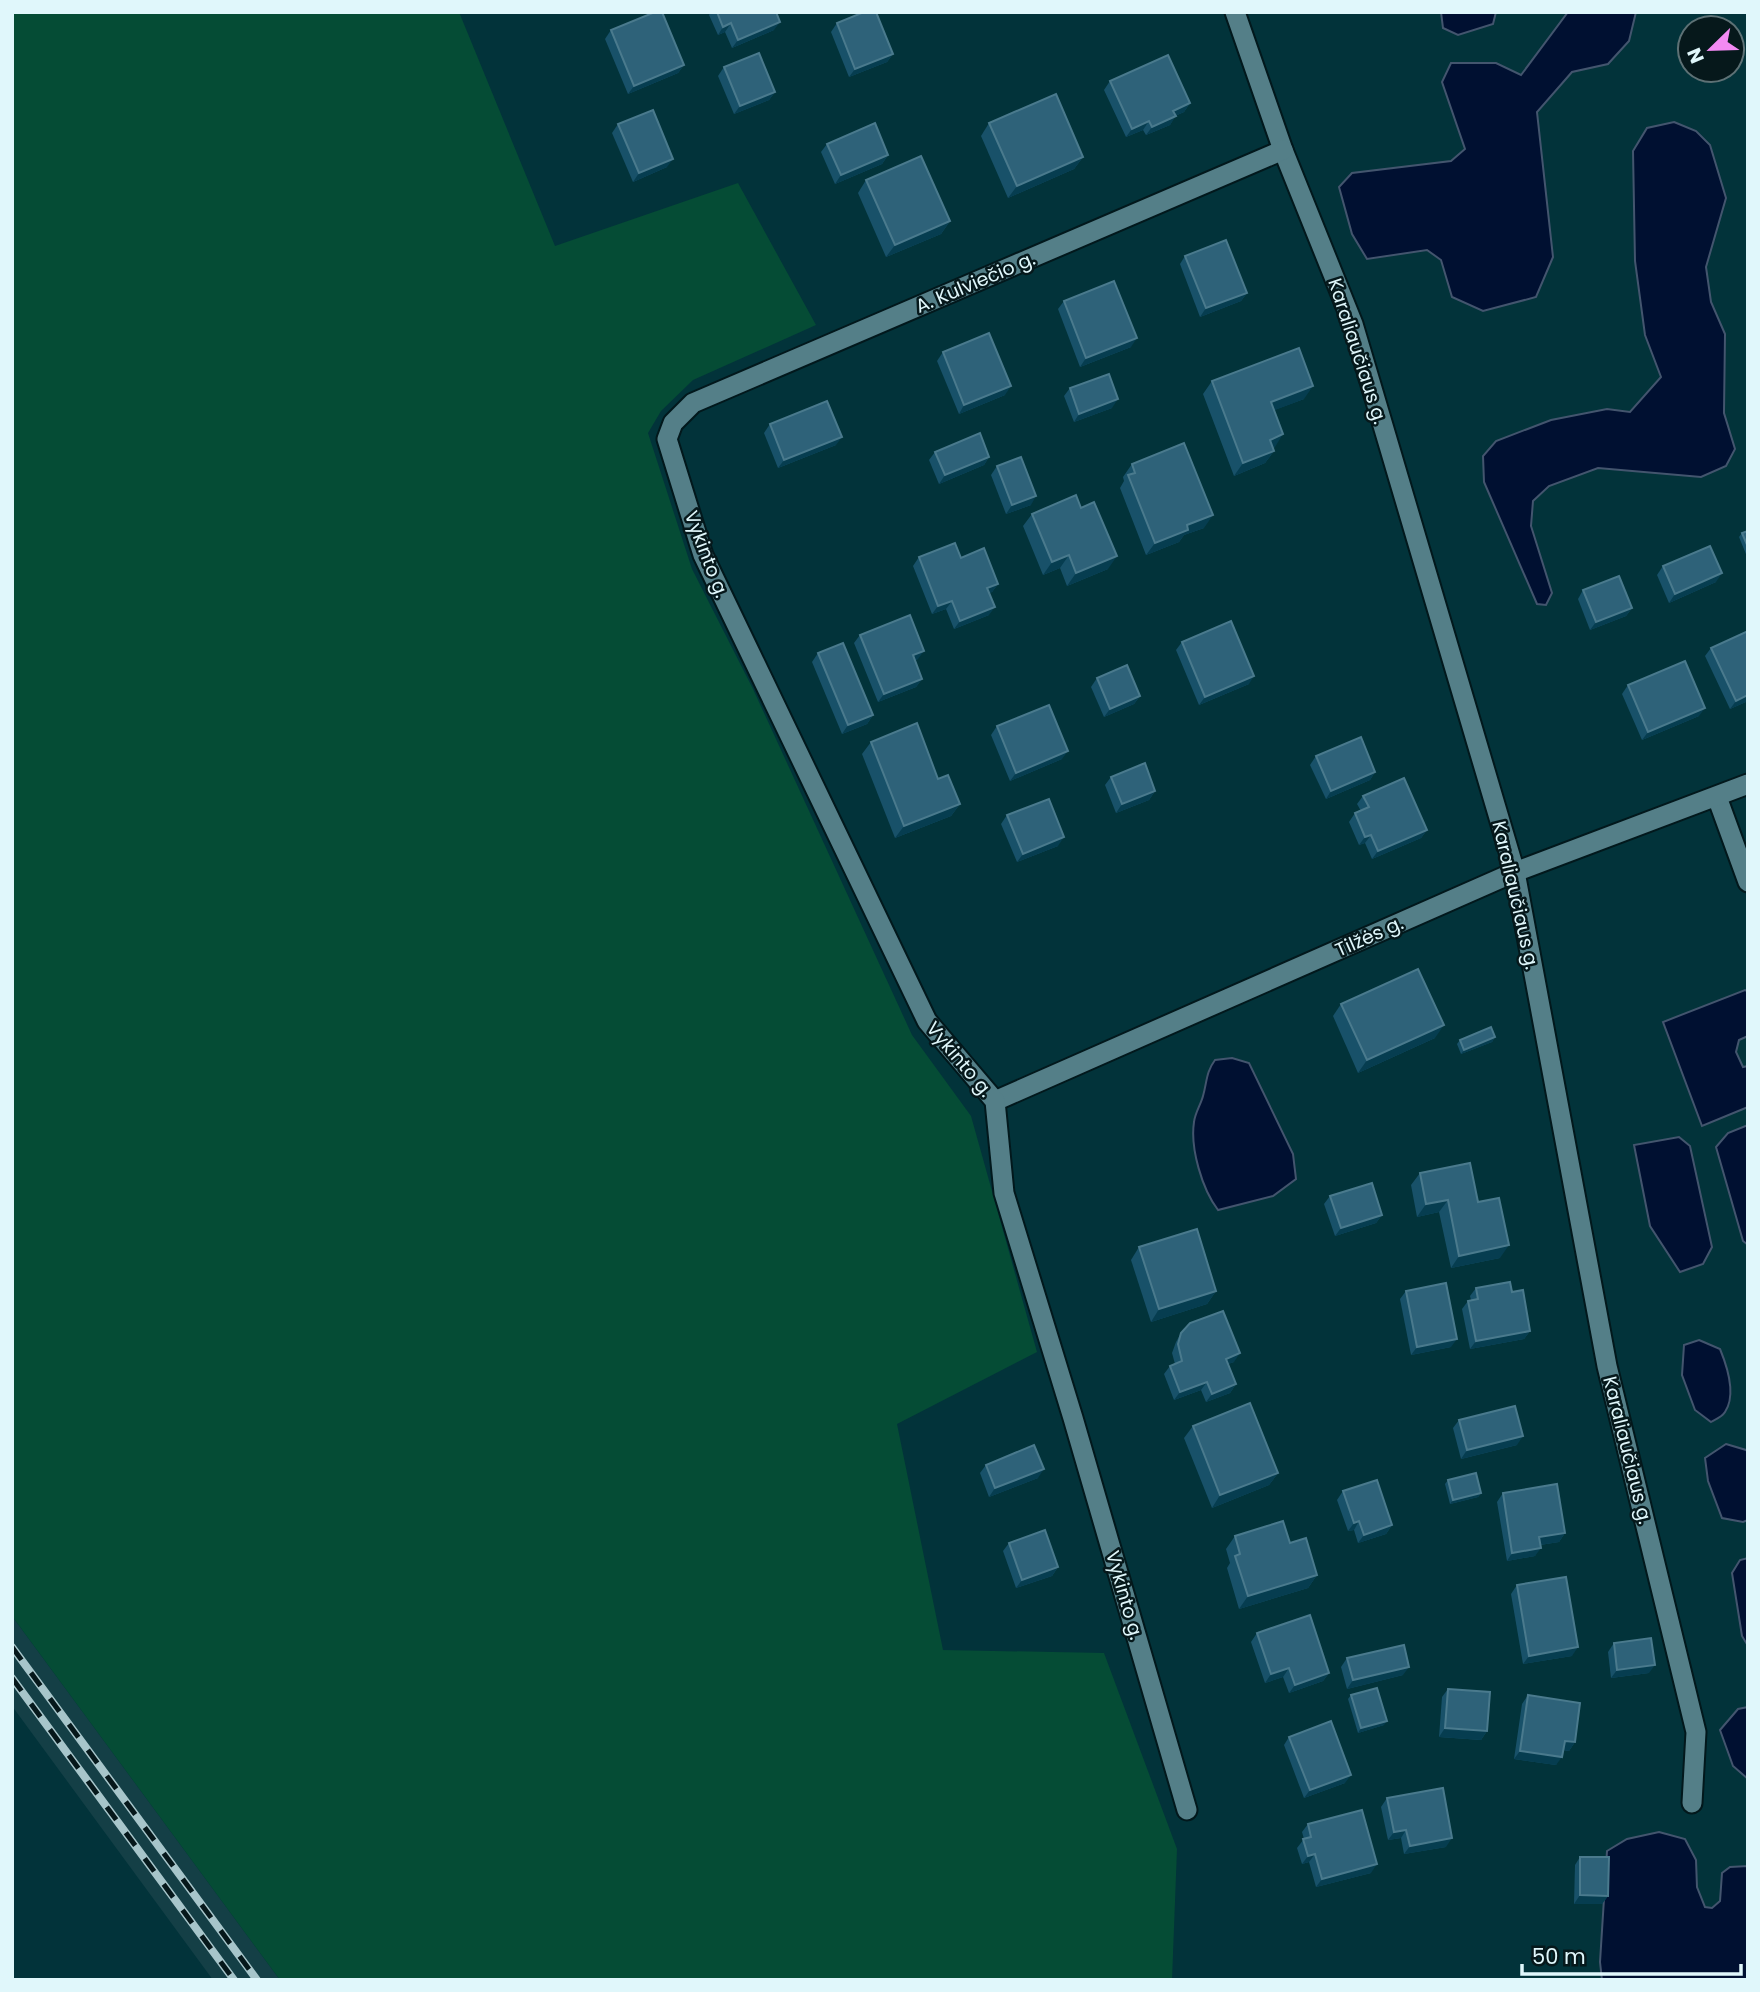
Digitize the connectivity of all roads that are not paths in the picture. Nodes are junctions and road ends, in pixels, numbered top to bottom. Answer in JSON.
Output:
{"nodes":[{"id":1,"x":1235,"y":12,"type":"edge"},
{"id":2,"x":1283,"y":150,"type":"junction"},
{"id":3,"x":673,"y":423,"type":"joint"},
{"id":4,"x":1748,"y":784,"type":"edge"},
{"id":5,"x":1717,"y":797,"type":"junction"},
{"id":6,"x":1515,"y":872,"type":"junction"},
{"id":7,"x":1748,"y":882,"type":"edge"},
{"id":8,"x":995,"y":1101,"type":"junction"},
{"id":9,"x":1692,"y":1803,"type":"dead end"},
{"id":10,"x":1187,"y":1810,"type":"dead end"}],
"edges":[{"from":1,"to":2,"type":"street","name":"Karaliaučiaus g."},
{"from":2,"to":3,"type":"street","name":"A. Kulviečio g."},
{"from":2,"to":6,"type":"street","name":"Karaliaučiaus g."},
{"from":3,"to":8,"type":"street","name":"Vykinto g."},
{"from":4,"to":5,"type":"street","name":"Tilžės g."},
{"from":5,"to":6,"type":"street","name":"Tilžės g."},
{"from":5,"to":7,"type":"street"},
{"from":6,"to":8,"type":"street","name":"Tilžės g."},
{"from":6,"to":9,"type":"street","name":"Karaliaučiaus g."},
{"from":8,"to":10,"type":"street","name":"Vykinto g."}]}
